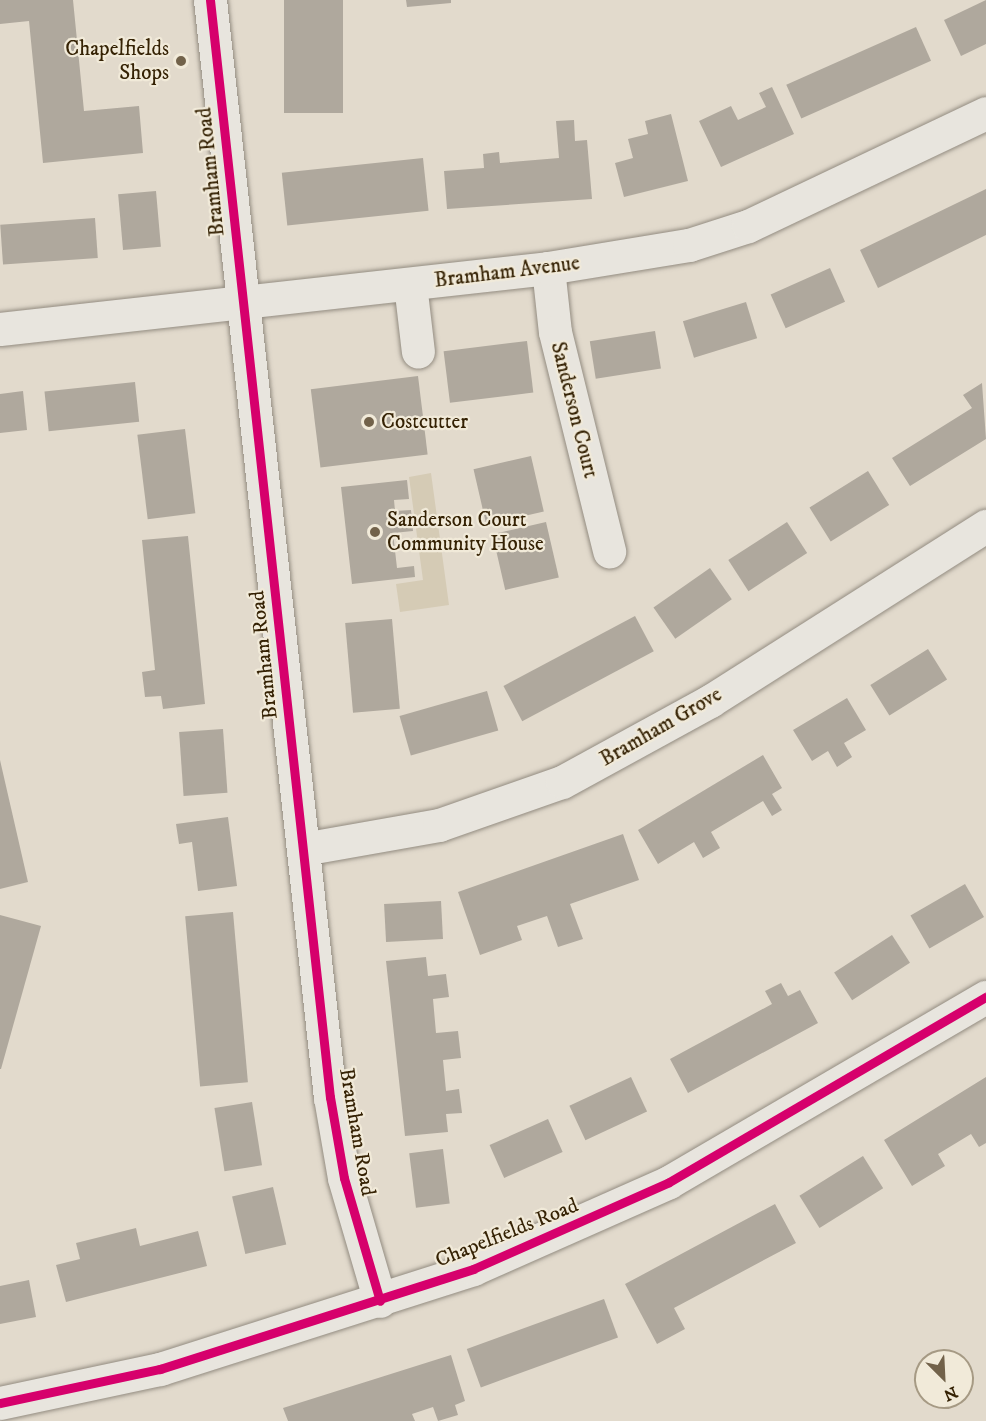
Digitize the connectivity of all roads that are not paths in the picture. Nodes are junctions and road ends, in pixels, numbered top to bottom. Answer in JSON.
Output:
{"nodes":[{"id":1,"x":210,"y":0,"type":"edge"},
{"id":2,"x":986,"y":113,"type":"edge"},
{"id":3,"x":548,"y":268,"type":"junction"},
{"id":4,"x":410,"y":284,"type":"junction"},
{"id":5,"x":243,"y":302,"type":"junction"},
{"id":6,"x":0,"y":329,"type":"edge"},
{"id":7,"x":418,"y":352,"type":"dead end"},
{"id":8,"x":986,"y":526,"type":"edge"},
{"id":9,"x":609,"y":550,"type":"dead end"},
{"id":10,"x":303,"y":849,"type":"junction"},
{"id":11,"x":986,"y":997,"type":"edge"},
{"id":12,"x":380,"y":1301,"type":"junction"},
{"id":13,"x":0,"y":1403,"type":"edge"}],
"edges":[{"from":1,"to":5,"type":"street","name":"Bramham Road"},
{"from":2,"to":3,"type":"street","name":"Bramham Avenue"},
{"from":3,"to":4,"type":"street","name":"Bramham Avenue"},
{"from":3,"to":9,"type":"street","name":"Sanderson Court"},
{"from":4,"to":5,"type":"street","name":"Bramham Avenue"},
{"from":4,"to":7,"type":"street"},
{"from":5,"to":6,"type":"street","name":"Bramham Avenue"},
{"from":5,"to":10,"type":"street","name":"Bramham Road"},
{"from":8,"to":10,"type":"street","name":"Bramham Grove"},
{"from":10,"to":12,"type":"street","name":"Bramham Road"},
{"from":11,"to":12,"type":"street","name":"Chapelfields Road"},
{"from":12,"to":13,"type":"street","name":"Chapelfields Road"}]}
